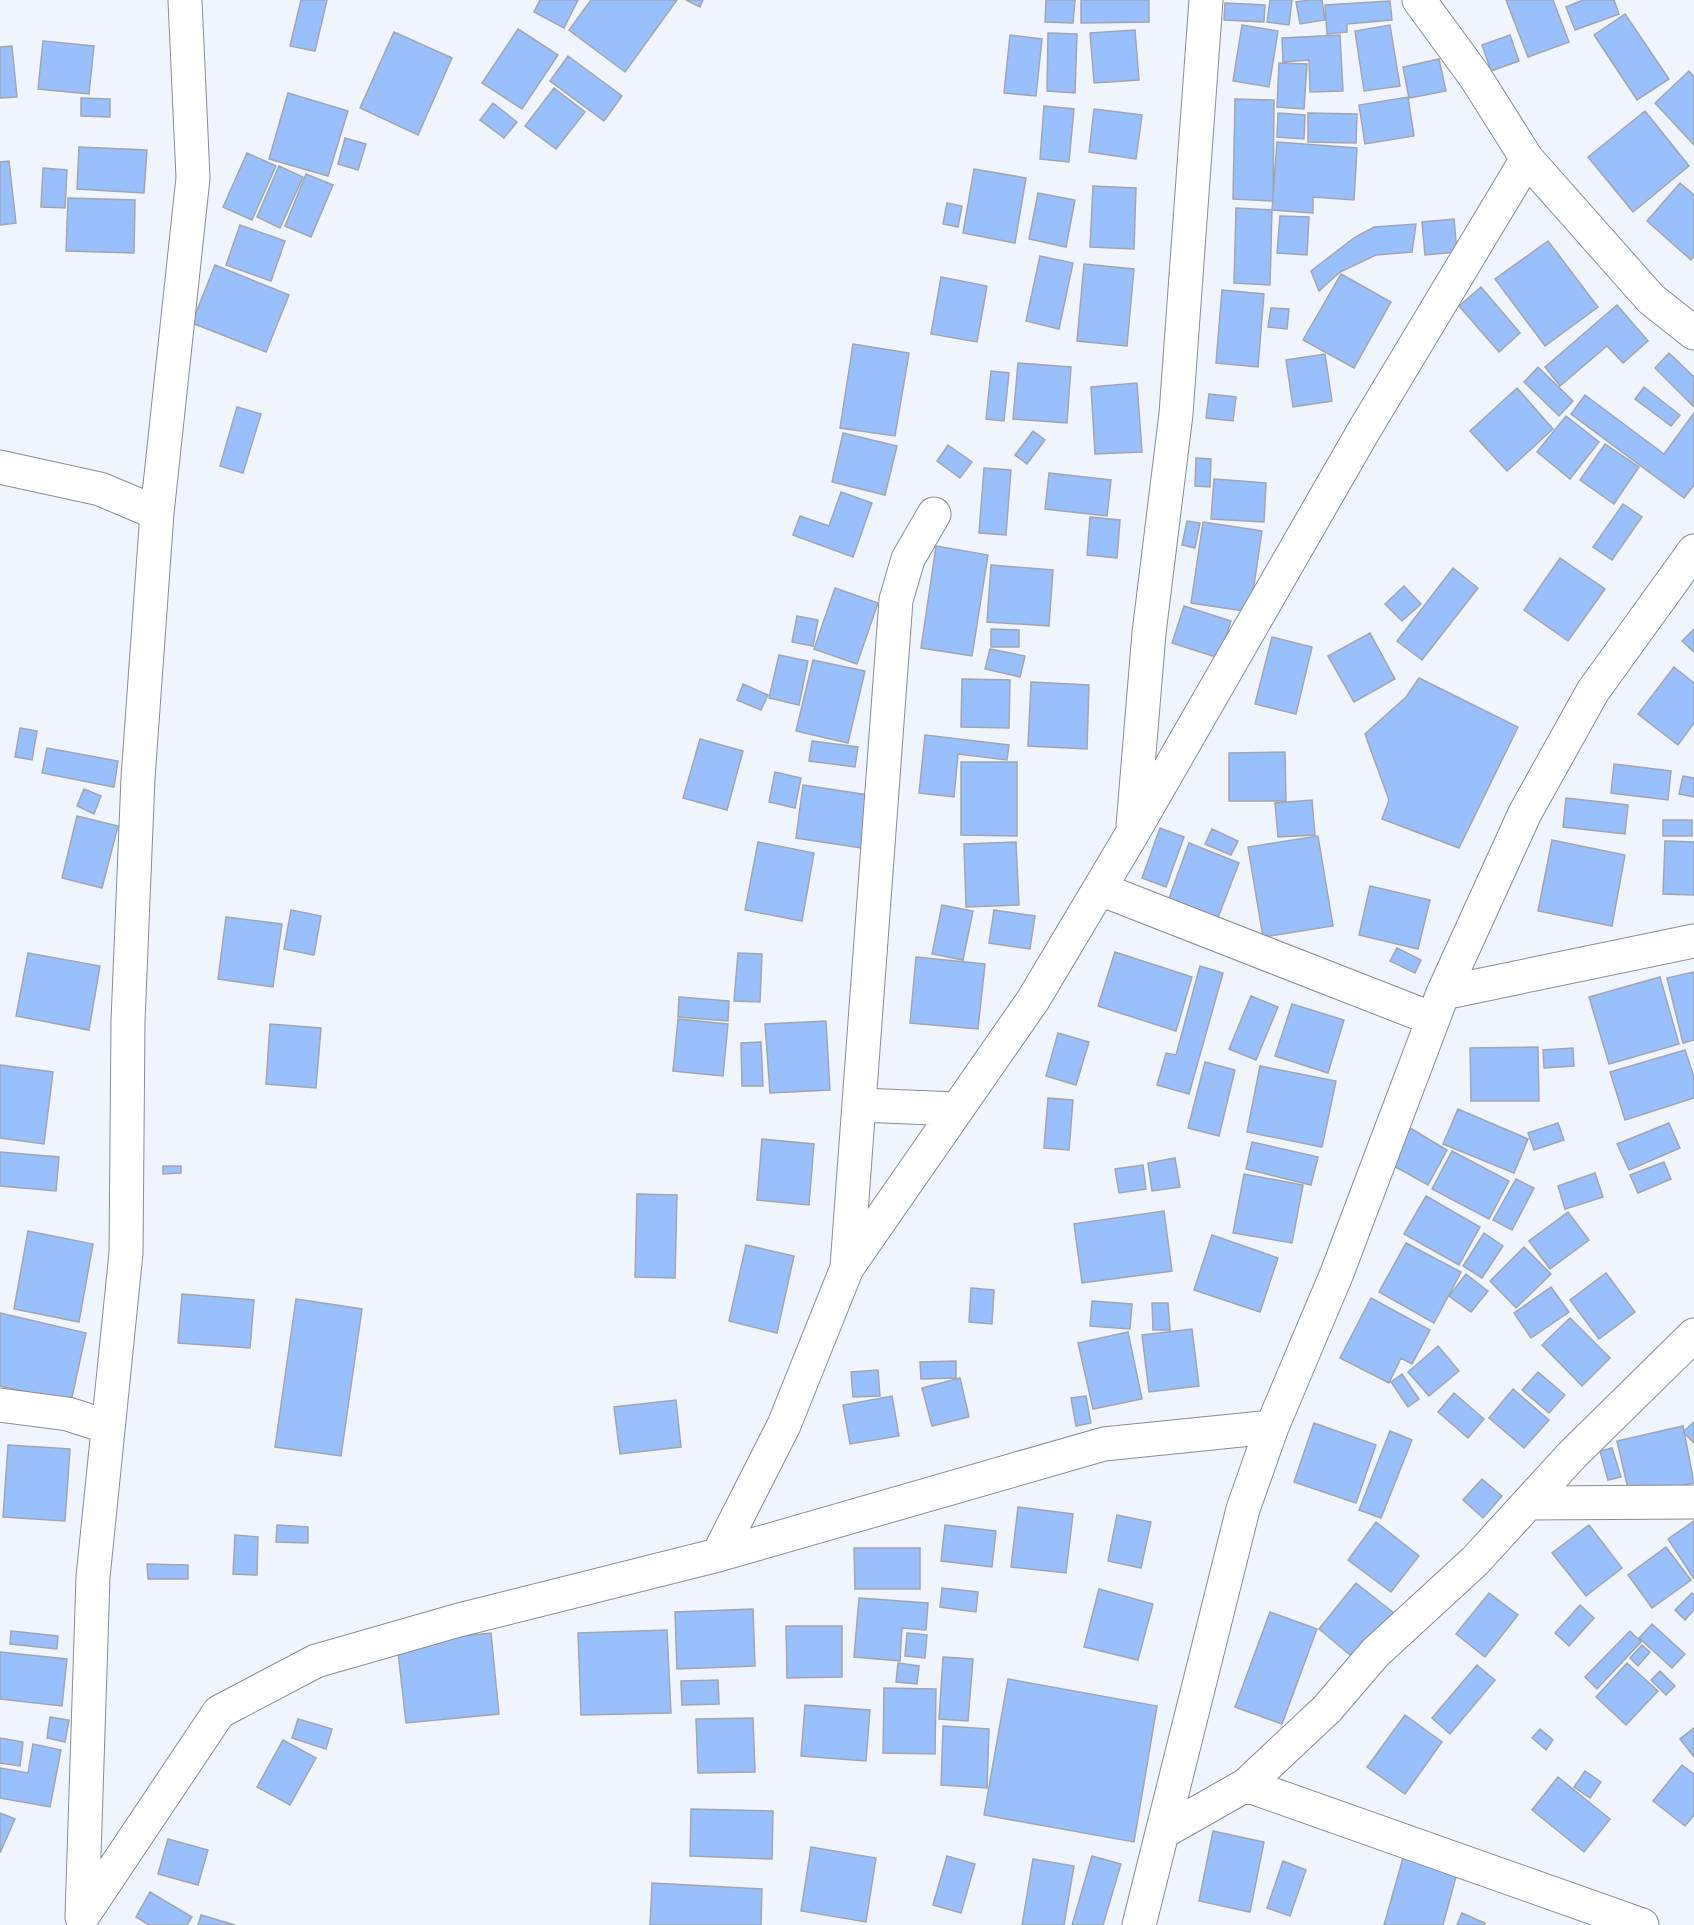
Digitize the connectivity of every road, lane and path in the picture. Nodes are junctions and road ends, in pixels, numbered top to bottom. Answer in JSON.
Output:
{"nodes":[{"id":1,"x":185,"y":0,"type":"edge"},
{"id":2,"x":1206,"y":0,"type":"edge"},
{"id":3,"x":1419,"y":0,"type":"edge"},
{"id":4,"x":1527,"y":159,"type":"junction"},
{"id":5,"x":1694,"y":333,"type":"edge"},
{"id":6,"x":0,"y":467,"type":"edge"},
{"id":7,"x":157,"y":513,"type":"junction"},
{"id":8,"x":934,"y":514,"type":"dead end"},
{"id":9,"x":1694,"y":551,"type":"edge"},
{"id":10,"x":1132,"y":834,"type":"junction"},
{"id":11,"x":1100,"y":889,"type":"junction"},
{"id":12,"x":1694,"y":941,"type":"edge"},
{"id":13,"x":1438,"y":1006,"type":"junction"},
{"id":14,"x":860,"y":1105,"type":"junction"},
{"id":15,"x":957,"y":1109,"type":"junction"},
{"id":16,"x":847,"y":1269,"type":"junction"},
{"id":17,"x":1694,"y":1335,"type":"edge"},
{"id":18,"x":0,"y":1405,"type":"edge"},
{"id":19,"x":108,"y":1427,"type":"junction"},
{"id":20,"x":1272,"y":1427,"type":"junction"},
{"id":21,"x":1694,"y":1502,"type":"edge"},
{"id":22,"x":1529,"y":1503,"type":"junction"},
{"id":23,"x":718,"y":1555,"type":"junction"},
{"id":24,"x":1246,"y":1785,"type":"junction"},
{"id":25,"x":1165,"y":1831,"type":"junction"},
{"id":26,"x":80,"y":1921,"type":"edge"},
{"id":27,"x":1139,"y":1925,"type":"edge"},
{"id":28,"x":1642,"y":1925,"type":"edge"}],
"edges":[{"from":1,"to":7,"type":"street"},
{"from":2,"to":10,"type":"street"},
{"from":3,"to":4,"type":"street"},
{"from":4,"to":5,"type":"street"},
{"from":4,"to":10,"type":"street"},
{"from":6,"to":7,"type":"street"},
{"from":7,"to":19,"type":"street"},
{"from":8,"to":14,"type":"street"},
{"from":9,"to":13,"type":"street"},
{"from":10,"to":11,"type":"street"},
{"from":11,"to":13,"type":"street"},
{"from":11,"to":15,"type":"street"},
{"from":12,"to":13,"type":"street"},
{"from":13,"to":20,"type":"street"},
{"from":14,"to":15,"type":"street"},
{"from":14,"to":16,"type":"street"},
{"from":15,"to":16,"type":"street"},
{"from":16,"to":23,"type":"street"},
{"from":17,"to":22,"type":"street"},
{"from":18,"to":19,"type":"street"},
{"from":19,"to":26,"type":"street"},
{"from":20,"to":23,"type":"street"},
{"from":20,"to":25,"type":"street"},
{"from":21,"to":22,"type":"street"},
{"from":22,"to":24,"type":"street"},
{"from":23,"to":26,"type":"street"},
{"from":24,"to":25,"type":"street"},
{"from":24,"to":28,"type":"street"},
{"from":25,"to":27,"type":"street"}]}
